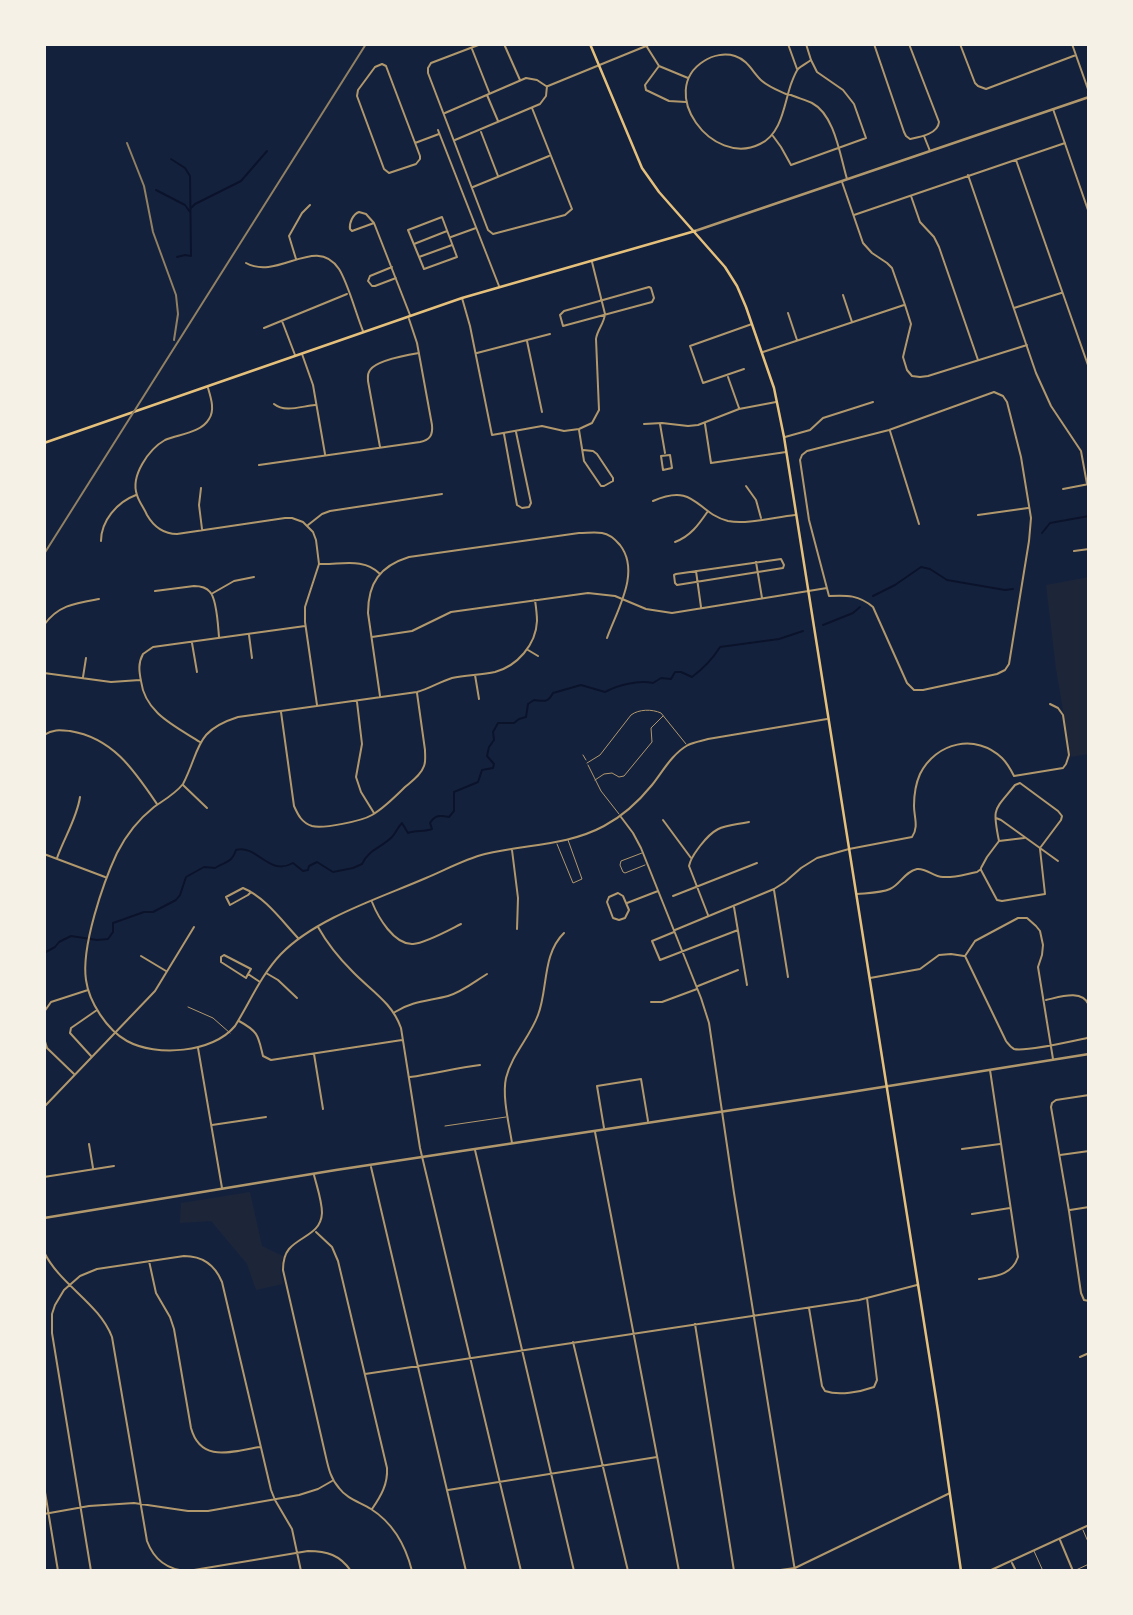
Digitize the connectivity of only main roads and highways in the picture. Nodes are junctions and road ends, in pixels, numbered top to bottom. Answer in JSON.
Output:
{"nodes":[{"id":1,"x":590,"y":44,"type":"edge"},
{"id":2,"x":695,"y":231,"type":"junction"},
{"id":3,"x":44,"y":443,"type":"edge"},
{"id":4,"x":961,"y":1571,"type":"edge"}],
"edges":[{"from":1,"to":2,"type":"main road"},
{"from":2,"to":3,"type":"main road"},
{"from":2,"to":4,"type":"main road"}]}
